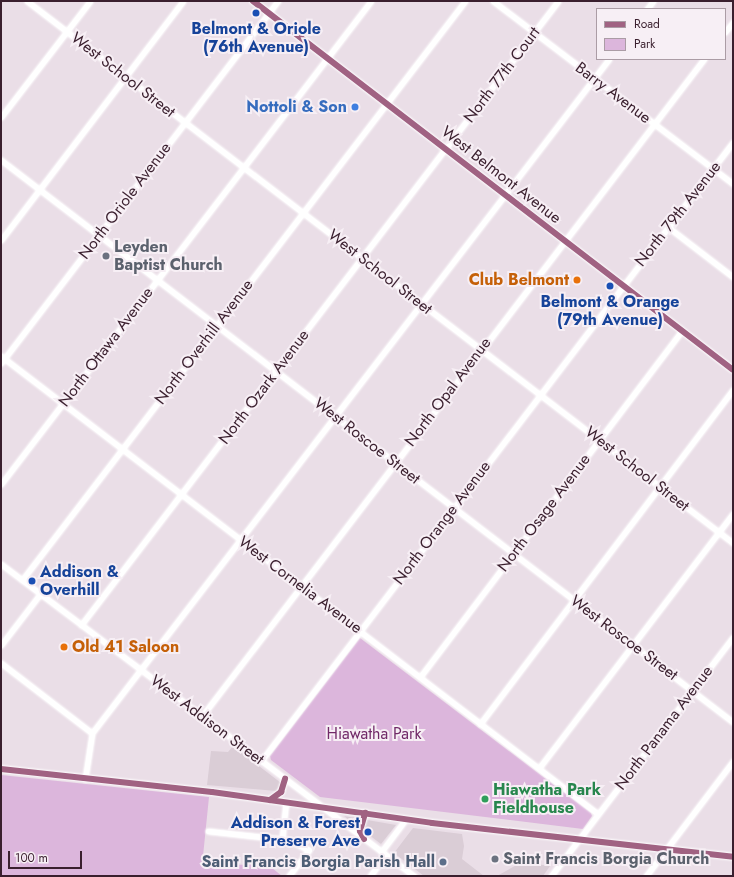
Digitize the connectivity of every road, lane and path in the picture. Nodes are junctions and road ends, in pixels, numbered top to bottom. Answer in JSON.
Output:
{"nodes":[{"id":1,"x":27,"y":1,"type":"edge"},
{"id":2,"x":90,"y":1,"type":"edge"},
{"id":3,"x":183,"y":1,"type":"edge"},
{"id":4,"x":253,"y":1,"type":"edge"},
{"id":5,"x":278,"y":1,"type":"edge"},
{"id":6,"x":371,"y":1,"type":"edge"},
{"id":7,"x":465,"y":1,"type":"edge"},
{"id":8,"x":494,"y":1,"type":"edge"},
{"id":9,"x":558,"y":1,"type":"edge"},
{"id":10,"x":268,"y":13,"type":"junction"},
{"id":11,"x":733,"y":22,"type":"edge"},
{"id":12,"x":66,"y":31,"type":"junction"},
{"id":13,"x":726,"y":31,"type":"edge"},
{"id":14,"x":534,"y":32,"type":"junction"},
{"id":15,"x":327,"y":58,"type":"junction"},
{"id":16,"x":608,"y":60,"type":"edge"},
{"id":17,"x":703,"y":60,"type":"edge"},
{"id":18,"x":126,"y":77,"type":"junction"},
{"id":19,"x":594,"y":78,"type":"junction"},
{"id":20,"x":386,"y":103,"type":"junction"},
{"id":21,"x":1,"y":117,"type":"edge"},
{"id":22,"x":185,"y":122,"type":"junction"},
{"id":23,"x":654,"y":124,"type":"junction"},
{"id":24,"x":733,"y":142,"type":"edge"},
{"id":25,"x":446,"y":149,"type":"junction"},
{"id":26,"x":1,"y":160,"type":"edge"},
{"id":27,"x":244,"y":167,"type":"junction"},
{"id":28,"x":713,"y":169,"type":"junction"},
{"id":29,"x":733,"y":184,"type":"edge"},
{"id":30,"x":39,"y":190,"type":"junction"},
{"id":31,"x":505,"y":194,"type":"junction"},
{"id":32,"x":303,"y":213,"type":"junction"},
{"id":33,"x":668,"y":227,"type":"junction"},
{"id":34,"x":99,"y":235,"type":"junction"},
{"id":35,"x":1,"y":240,"type":"edge"},
{"id":36,"x":564,"y":240,"type":"junction"},
{"id":37,"x":362,"y":258,"type":"junction"},
{"id":38,"x":733,"y":277,"type":"edge"},
{"id":39,"x":157,"y":280,"type":"junction"},
{"id":40,"x":623,"y":285,"type":"junction"},
{"id":41,"x":421,"y":304,"type":"junction"},
{"id":42,"x":217,"y":326,"type":"junction"},
{"id":43,"x":682,"y":331,"type":"junction"},
{"id":44,"x":480,"y":349,"type":"junction"},
{"id":45,"x":2,"y":359,"type":"edge"},
{"id":46,"x":733,"y":370,"type":"edge"},
{"id":47,"x":276,"y":371,"type":"junction"},
{"id":48,"x":733,"y":390,"type":"edge"},
{"id":49,"x":540,"y":395,"type":"junction"},
{"id":50,"x":63,"y":403,"type":"junction"},
{"id":51,"x":335,"y":417,"type":"junction"},
{"id":52,"x":599,"y":440,"type":"junction"},
{"id":53,"x":122,"y":449,"type":"junction"},
{"id":54,"x":395,"y":462,"type":"junction"},
{"id":55,"x":1,"y":484,"type":"edge"},
{"id":56,"x":660,"y":487,"type":"junction"},
{"id":57,"x":182,"y":494,"type":"junction"},
{"id":58,"x":454,"y":508,"type":"junction"},
{"id":59,"x":733,"y":513,"type":"edge"},
{"id":60,"x":718,"y":532,"type":"junction"},
{"id":61,"x":241,"y":540,"type":"junction"},
{"id":62,"x":733,"y":543,"type":"edge"},
{"id":63,"x":513,"y":553,"type":"junction"},
{"id":64,"x":1,"y":564,"type":"edge"},
{"id":65,"x":22,"y":580,"type":"junction"},
{"id":66,"x":301,"y":586,"type":"junction"},
{"id":67,"x":40,"y":594,"type":"junction"},
{"id":68,"x":574,"y":600,"type":"junction"},
{"id":69,"x":81,"y":625,"type":"junction"},
{"id":70,"x":360,"y":631,"type":"junction"},
{"id":71,"x":733,"y":637,"type":"edge"},
{"id":72,"x":1,"y":645,"type":"edge"},
{"id":73,"x":633,"y":645,"type":"junction"},
{"id":74,"x":1,"y":662,"type":"edge"},
{"id":75,"x":142,"y":671,"type":"junction"},
{"id":76,"x":420,"y":677,"type":"junction"},
{"id":77,"x":692,"y":691,"type":"junction"},
{"id":78,"x":202,"y":716,"type":"junction"},
{"id":79,"x":733,"y":722,"type":"edge"},
{"id":80,"x":480,"y":724,"type":"junction"},
{"id":81,"x":92,"y":733,"type":"junction"},
{"id":82,"x":261,"y":761,"type":"junction"},
{"id":83,"x":733,"y":761,"type":"edge"},
{"id":84,"x":539,"y":768,"type":"junction"},
{"id":85,"x":1,"y":769,"type":"edge"},
{"id":86,"x":84,"y":779,"type":"junction"},
{"id":87,"x":285,"y":779,"type":"junction"},
{"id":88,"x":270,"y":800,"type":"junction"},
{"id":89,"x":286,"y":802,"type":"junction"},
{"id":90,"x":318,"y":806,"type":"junction"},
{"id":91,"x":365,"y":813,"type":"junction"},
{"id":92,"x":598,"y":814,"type":"junction"},
{"id":93,"x":405,"y":820,"type":"junction"},
{"id":94,"x":208,"y":832,"type":"dead end"},
{"id":95,"x":364,"y":838,"type":"junction"},
{"id":96,"x":282,"y":839,"type":"junction"},
{"id":97,"x":579,"y":839,"type":"junction"},
{"id":98,"x":666,"y":849,"type":"junction"},
{"id":99,"x":383,"y":853,"type":"junction"},
{"id":100,"x":733,"y":857,"type":"edge"},
{"id":101,"x":288,"y":876,"type":"edge"},
{"id":102,"x":370,"y":876,"type":"edge"},
{"id":103,"x":414,"y":876,"type":"edge"},
{"id":104,"x":551,"y":876,"type":"edge"},
{"id":105,"x":646,"y":876,"type":"edge"}],
"edges":[{"from":1,"to":12,"type":"street","name":"West School Street"},
{"from":2,"to":12,"type":"street"},
{"from":3,"to":18,"type":"street"},
{"from":4,"to":10,"type":"main road","name":"West Belmont Avenue"},
{"from":5,"to":10,"type":"street","name":"North Oriole Avenue"},
{"from":6,"to":15,"type":"street","name":"North Ottawa Avenue"},
{"from":7,"to":20,"type":"street","name":"North Overhill Avenue"},
{"from":8,"to":14,"type":"street","name":"Barry Avenue"},
{"from":9,"to":14,"type":"street","name":"North 77th Court"},
{"from":10,"to":15,"type":"main road","name":"West Belmont Avenue"},
{"from":10,"to":22,"type":"street","name":"North Oriole Avenue"},
{"from":11,"to":13,"type":"street"},
{"from":12,"to":18,"type":"street","name":"West School Street"},
{"from":12,"to":21,"type":"street"},
{"from":14,"to":19,"type":"street","name":"Barry Avenue"},
{"from":14,"to":25,"type":"street","name":"North 77th Court"},
{"from":15,"to":20,"type":"main road","name":"West Belmont Avenue"},
{"from":15,"to":27,"type":"street","name":"North Ottawa Avenue"},
{"from":16,"to":19,"type":"street"},
{"from":17,"to":23,"type":"street","name":"North Opal Avenue"},
{"from":18,"to":22,"type":"street","name":"West School Street"},
{"from":18,"to":30,"type":"street"},
{"from":19,"to":23,"type":"street","name":"Barry Avenue"},
{"from":19,"to":31,"type":"street"},
{"from":20,"to":25,"type":"main road","name":"West Belmont Avenue"},
{"from":20,"to":32,"type":"street","name":"North Overhill Avenue"},
{"from":22,"to":27,"type":"street","name":"West School Street"},
{"from":22,"to":34,"type":"street","name":"North Oriole Avenue"},
{"from":23,"to":28,"type":"street","name":"Barry Avenue"},
{"from":23,"to":36,"type":"street","name":"North Opal Avenue"},
{"from":24,"to":28,"type":"street","name":"North 79th Avenue"},
{"from":25,"to":31,"type":"main road","name":"West Belmont Avenue"},
{"from":25,"to":37,"type":"street","name":"North Ozark Avenue"},
{"from":26,"to":30,"type":"street","name":"West Roscoe Street"},
{"from":27,"to":32,"type":"street","name":"West School Street"},
{"from":27,"to":39,"type":"street","name":"North Ottawa Avenue"},
{"from":28,"to":29,"type":"street","name":"Barry Avenue"},
{"from":28,"to":33,"type":"street","name":"North 79th Avenue"},
{"from":30,"to":34,"type":"street","name":"West Roscoe Street"},
{"from":30,"to":35,"type":"street"},
{"from":31,"to":36,"type":"main road","name":"West Belmont Avenue"},
{"from":31,"to":41,"type":"street"},
{"from":32,"to":37,"type":"street","name":"West School Street"},
{"from":32,"to":42,"type":"street","name":"North Overhill Avenue"},
{"from":33,"to":38,"type":"street"},
{"from":33,"to":40,"type":"street","name":"North 79th Avenue"},
{"from":34,"to":39,"type":"street","name":"West Roscoe Street"},
{"from":34,"to":45,"type":"street","name":"North Oriole Avenue"},
{"from":36,"to":40,"type":"main road","name":"West Belmont Avenue"},
{"from":36,"to":44,"type":"street","name":"North Opal Avenue"},
{"from":37,"to":41,"type":"street","name":"West School Street"},
{"from":37,"to":47,"type":"street","name":"North Ozark Avenue"},
{"from":39,"to":42,"type":"street","name":"West Roscoe Street"},
{"from":39,"to":50,"type":"street","name":"North Ottawa Avenue"},
{"from":40,"to":43,"type":"main road","name":"West Belmont Avenue"},
{"from":40,"to":49,"type":"street","name":"North Orange Avenue"},
{"from":41,"to":44,"type":"street","name":"West School Street"},
{"from":41,"to":51,"type":"street"},
{"from":42,"to":47,"type":"street","name":"West Roscoe Street"},
{"from":42,"to":53,"type":"street","name":"North Overhill Avenue"},
{"from":43,"to":46,"type":"main road","name":"West Belmont Avenue"},
{"from":43,"to":52,"type":"street","name":"North Osage Avenue"},
{"from":44,"to":49,"type":"street","name":"West School Street"},
{"from":44,"to":54,"type":"street","name":"North Opal Avenue"},
{"from":45,"to":50,"type":"street","name":"West Cornelia Avenue"},
{"from":47,"to":51,"type":"street","name":"West Roscoe Street"},
{"from":47,"to":57,"type":"street","name":"North Ozark Avenue"},
{"from":48,"to":56,"type":"street"},
{"from":49,"to":52,"type":"street","name":"West School Street"},
{"from":49,"to":58,"type":"street","name":"North Orange Avenue"},
{"from":50,"to":53,"type":"street","name":"West Cornelia Avenue"},
{"from":50,"to":55,"type":"street","name":"North Ottawa Avenue"},
{"from":51,"to":54,"type":"street","name":"West Roscoe Street"},
{"from":51,"to":61,"type":"street"},
{"from":52,"to":56,"type":"street","name":"West School Street"},
{"from":52,"to":63,"type":"street","name":"North Osage Avenue"},
{"from":53,"to":57,"type":"street","name":"West Cornelia Avenue"},
{"from":53,"to":65,"type":"street","name":"North Overhill Avenue"},
{"from":54,"to":58,"type":"street","name":"West Roscoe Street"},
{"from":54,"to":66,"type":"street","name":"North Opal Avenue"},
{"from":56,"to":60,"type":"street","name":"West School Street"},
{"from":56,"to":68,"type":"street"},
{"from":57,"to":61,"type":"street","name":"West Cornelia Avenue"},
{"from":57,"to":69,"type":"street","name":"North Ozark Avenue"},
{"from":58,"to":63,"type":"street","name":"West Roscoe Street"},
{"from":58,"to":70,"type":"street","name":"North Orange Avenue"},
{"from":59,"to":60,"type":"street"},
{"from":60,"to":62,"type":"street","name":"West School Street"},
{"from":60,"to":73,"type":"street"},
{"from":61,"to":66,"type":"street","name":"West Cornelia Avenue"},
{"from":61,"to":75,"type":"street"},
{"from":63,"to":68,"type":"street","name":"West Roscoe Street"},
{"from":63,"to":76,"type":"street","name":"North Osage Avenue"},
{"from":64,"to":65,"type":"street","name":"West Addison Street"},
{"from":65,"to":67,"type":"street","name":"West Addison Street"},
{"from":66,"to":70,"type":"street","name":"West Cornelia Avenue"},
{"from":66,"to":78,"type":"street","name":"North Opal Avenue"},
{"from":67,"to":69,"type":"street","name":"West Addison Street"},
{"from":67,"to":72,"type":"street"},
{"from":68,"to":73,"type":"street","name":"West Roscoe Street"},
{"from":68,"to":80,"type":"street"},
{"from":69,"to":75,"type":"street","name":"West Addison Street"},
{"from":70,"to":76,"type":"street","name":"West Cornelia Avenue"},
{"from":70,"to":82,"type":"street","name":"North Orange Avenue"},
{"from":71,"to":77,"type":"street","name":"North Panama Avenue"},
{"from":73,"to":77,"type":"street","name":"West Roscoe Street"},
{"from":73,"to":84,"type":"street"},
{"from":74,"to":81,"type":"street"},
{"from":75,"to":78,"type":"street","name":"West Addison Street"},
{"from":75,"to":81,"type":"street"},
{"from":76,"to":80,"type":"street","name":"West Cornelia Avenue"},
{"from":77,"to":79,"type":"street","name":"West Roscoe Street"},
{"from":77,"to":92,"type":"street","name":"North Panama Avenue"},
{"from":78,"to":82,"type":"street","name":"West Addison Street"},
{"from":80,"to":84,"type":"street","name":"West Cornelia Avenue"},
{"from":81,"to":86,"type":"street"},
{"from":82,"to":87,"type":"street","name":"West Addison Street"},
{"from":83,"to":98,"type":"street"},
{"from":84,"to":92,"type":"street","name":"West Cornelia Avenue"},
{"from":85,"to":86,"type":"main road"},
{"from":86,"to":88,"type":"main road"},
{"from":87,"to":88,"type":"main road"},
{"from":87,"to":90,"type":"street","name":"West Addison Street"},
{"from":88,"to":89,"type":"main road"},
{"from":89,"to":90,"type":"main road"},
{"from":89,"to":96,"type":"street"},
{"from":90,"to":91,"type":"main road"},
{"from":90,"to":95,"type":"street","name":"West Addison Street"},
{"from":91,"to":93,"type":"main road"},
{"from":91,"to":95,"type":"main road"},
{"from":92,"to":97,"type":"street","name":"North Panama Avenue"},
{"from":93,"to":97,"type":"main road"},
{"from":93,"to":99,"type":"street"},
{"from":94,"to":96,"type":"street"},
{"from":95,"to":99,"type":"street","name":"West Addison Street"},
{"from":96,"to":101,"type":"street"},
{"from":97,"to":98,"type":"main road"},
{"from":97,"to":104,"type":"street","name":"North Panama Avenue"},
{"from":98,"to":100,"type":"main road"},
{"from":98,"to":105,"type":"street"},
{"from":99,"to":102,"type":"street"},
{"from":99,"to":103,"type":"street","name":"West Addison Street"}]}
